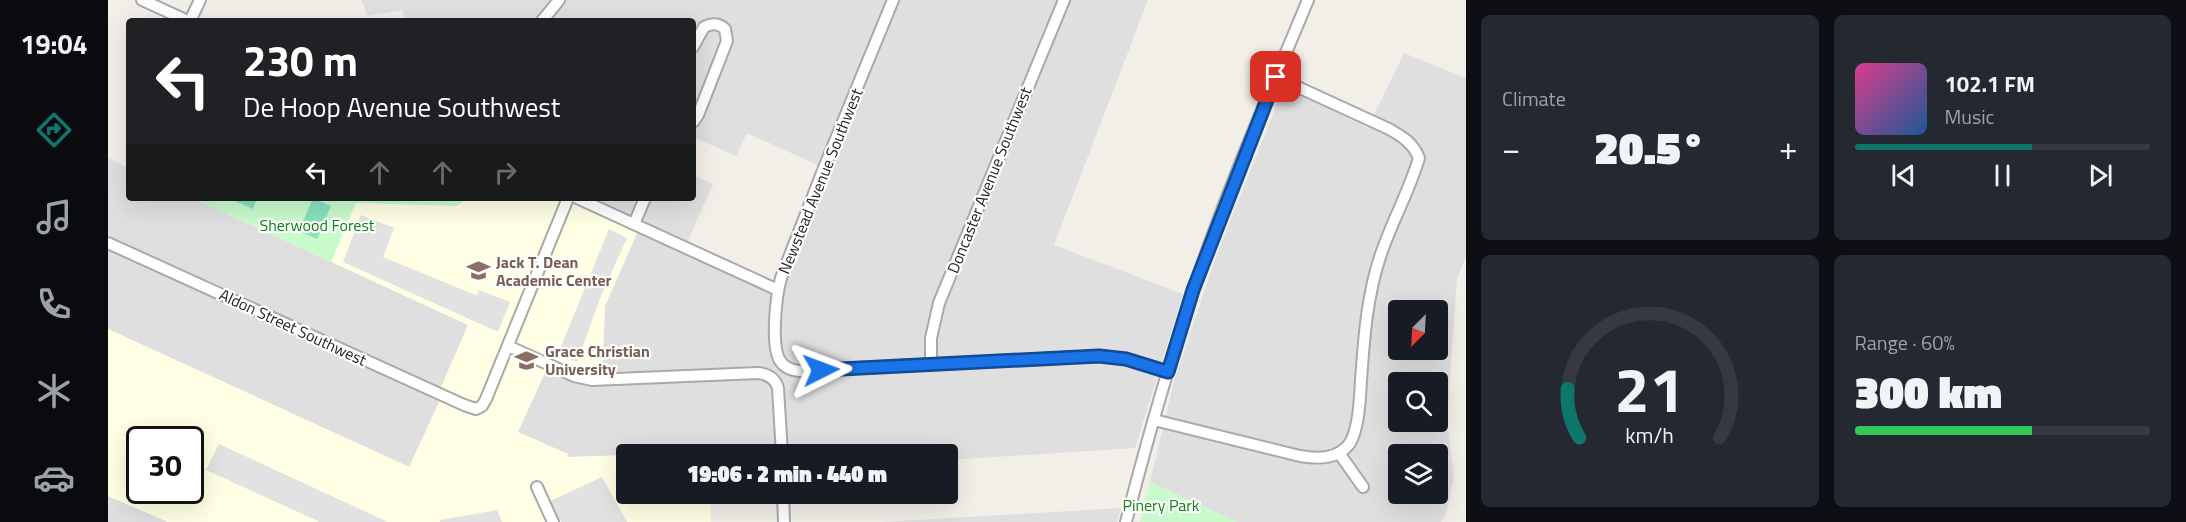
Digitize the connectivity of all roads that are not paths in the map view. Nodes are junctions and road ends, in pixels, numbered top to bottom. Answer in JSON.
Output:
{"nodes":[{"id":1,"x":142,"y":0,"type":"edge"},
{"id":2,"x":200,"y":0,"type":"edge"},
{"id":3,"x":560,"y":0,"type":"edge"},
{"id":4,"x":894,"y":0,"type":"edge"},
{"id":5,"x":1064,"y":0,"type":"edge"},
{"id":6,"x":1308,"y":0,"type":"edge"},
{"id":7,"x":182,"y":18,"type":"edge"},
{"id":8,"x":191,"y":18,"type":"edge"},
{"id":9,"x":545,"y":18,"type":"edge"},
{"id":10,"x":696,"y":39,"type":"edge"},
{"id":11,"x":1276,"y":77,"type":"junction"},
{"id":12,"x":696,"y":118,"type":"edge"},
{"id":13,"x":567,"y":201,"type":"edge"},
{"id":14,"x":584,"y":201,"type":"edge"},
{"id":15,"x":644,"y":201,"type":"edge"},
{"id":16,"x":634,"y":224,"type":"junction"},
{"id":17,"x":108,"y":243,"type":"edge"},
{"id":18,"x":778,"y":290,"type":"junction"},
{"id":19,"x":508,"y":346,"type":"junction"},
{"id":20,"x":931,"y":364,"type":"junction"},
{"id":21,"x":1168,"y":372,"type":"junction"},
{"id":22,"x":1154,"y":420,"type":"junction"},
{"id":23,"x":781,"y":444,"type":"edge"},
{"id":24,"x":1339,"y":453,"type":"junction"},
{"id":25,"x":537,"y":487,"type":"dead end"},
{"id":26,"x":1363,"y":487,"type":"dead end"},
{"id":27,"x":783,"y":504,"type":"edge"},
{"id":28,"x":554,"y":522,"type":"edge"},
{"id":29,"x":784,"y":522,"type":"edge"},
{"id":30,"x":1126,"y":522,"type":"edge"}],
"edges":[{"from":1,"to":7,"type":"street"},
{"from":2,"to":8,"type":"street"},
{"from":3,"to":9,"type":"street"},
{"from":4,"to":18,"type":"street","name":"Newstead Avenue Southwest"},
{"from":5,"to":20,"type":"street","name":"Doncaster Avenue Southwest"},
{"from":6,"to":11,"type":"street"},
{"from":10,"to":12,"type":"street"},
{"from":11,"to":21,"type":"street"},
{"from":11,"to":24,"type":"street"},
{"from":13,"to":19,"type":"street"},
{"from":14,"to":16,"type":"street"},
{"from":15,"to":16,"type":"street"},
{"from":16,"to":18,"type":"street"},
{"from":17,"to":19,"type":"street","name":"Aldon Street Southwest"},
{"from":18,"to":20,"type":"street","name":"Newstead Avenue Southwest"},
{"from":19,"to":23,"type":"street"},
{"from":20,"to":21,"type":"street"},
{"from":21,"to":22,"type":"street"},
{"from":22,"to":24,"type":"street"},
{"from":22,"to":30,"type":"street"},
{"from":24,"to":26,"type":"street"},
{"from":25,"to":28,"type":"street"},
{"from":27,"to":29,"type":"street"}]}
